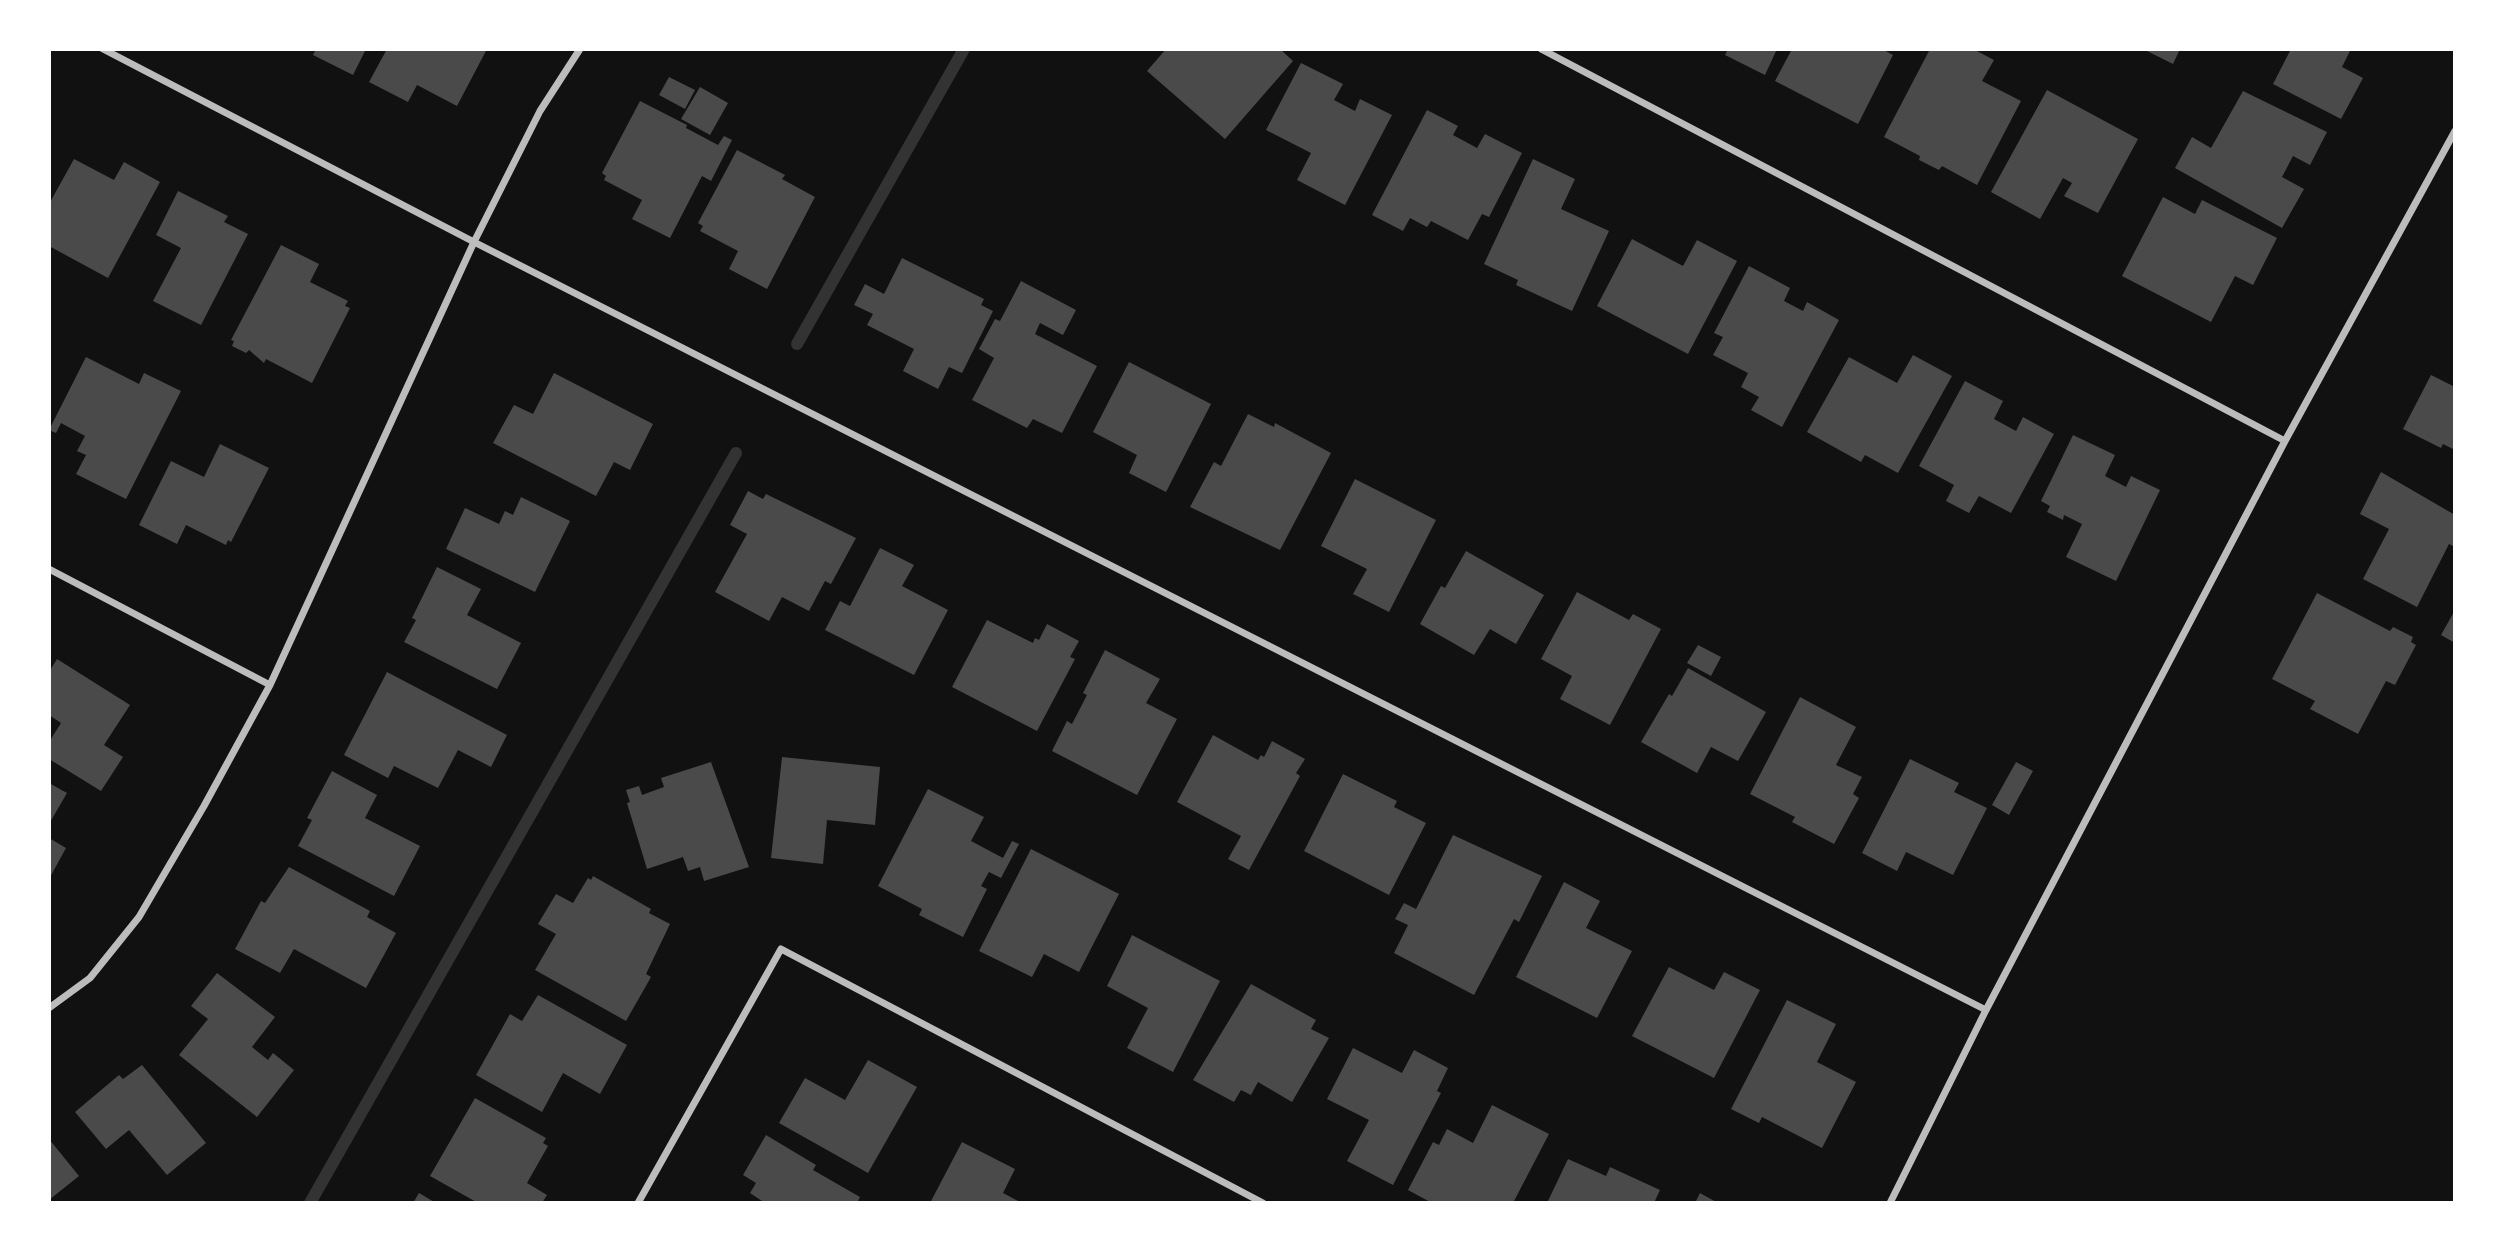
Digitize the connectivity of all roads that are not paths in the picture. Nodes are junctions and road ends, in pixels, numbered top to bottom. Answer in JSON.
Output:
{"nodes":[{"id":1,"x":103,"y":49,"type":"edge"},
{"id":2,"x":580,"y":49,"type":"edge"},
{"id":3,"x":1541,"y":49,"type":"edge"},
{"id":4,"x":2455,"y":131,"type":"edge"},
{"id":5,"x":474,"y":242,"type":"junction"},
{"id":6,"x":2285,"y":441,"type":"junction"},
{"id":7,"x":49,"y":569,"type":"edge"},
{"id":8,"x":270,"y":685,"type":"junction"},
{"id":9,"x":49,"y":1007,"type":"edge"},
{"id":10,"x":1986,"y":1010,"type":"junction"},
{"id":11,"x":638,"y":1203,"type":"edge"},
{"id":12,"x":1263,"y":1203,"type":"edge"},
{"id":13,"x":1891,"y":1203,"type":"edge"}],
"edges":[{"from":1,"to":5,"type":"street"},
{"from":2,"to":5,"type":"street"},
{"from":3,"to":6,"type":"street"},
{"from":4,"to":6,"type":"street"},
{"from":5,"to":8,"type":"street"},
{"from":5,"to":10,"type":"street"},
{"from":6,"to":10,"type":"street"},
{"from":7,"to":8,"type":"street"},
{"from":8,"to":9,"type":"street"},
{"from":10,"to":13,"type":"street"},
{"from":11,"to":12,"type":"street"}]}
